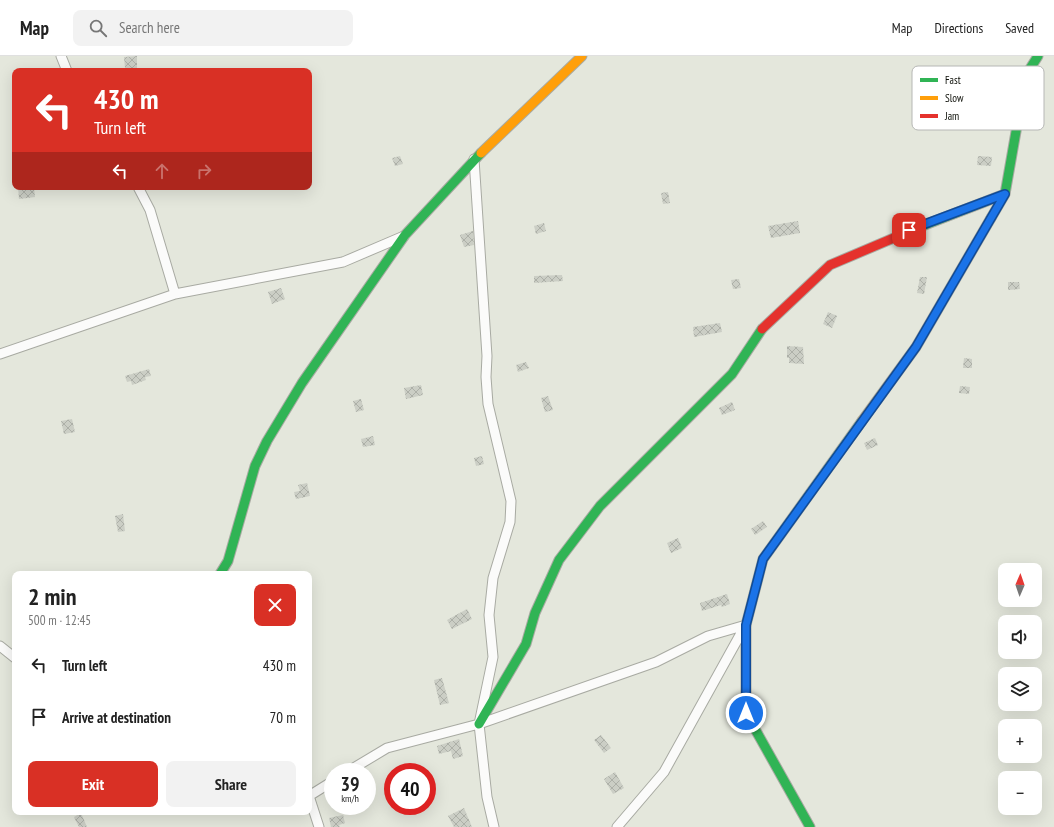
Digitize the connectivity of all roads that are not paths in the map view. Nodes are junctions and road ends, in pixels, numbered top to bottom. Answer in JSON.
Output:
{"nodes":[{"id":1,"x":61,"y":56,"type":"edge"},
{"id":2,"x":582,"y":56,"type":"edge"},
{"id":3,"x":1038,"y":56,"type":"edge"},
{"id":4,"x":1032,"y":66,"type":"edge"},
{"id":5,"x":66,"y":68,"type":"edge"},
{"id":6,"x":1016,"y":130,"type":"edge"},
{"id":7,"x":474,"y":159,"type":"junction"},
{"id":8,"x":140,"y":190,"type":"edge"},
{"id":9,"x":1005,"y":194,"type":"junction"},
{"id":10,"x":405,"y":235,"type":"junction"},
{"id":11,"x":175,"y":294,"type":"junction"},
{"id":12,"x":0,"y":354,"type":"edge"},
{"id":13,"x":222,"y":571,"type":"edge"},
{"id":14,"x":746,"y":625,"type":"junction"},
{"id":15,"x":0,"y":646,"type":"edge"},
{"id":16,"x":12,"y":656,"type":"edge"},
{"id":17,"x":479,"y":724,"type":"junction"},
{"id":18,"x":362,"y":763,"type":"edge"},
{"id":19,"x":324,"y":787,"type":"edge"},
{"id":20,"x":312,"y":794,"type":"edge"},
{"id":21,"x":312,"y":805,"type":"edge"},
{"id":22,"x":319,"y":827,"type":"edge"},
{"id":23,"x":494,"y":827,"type":"edge"},
{"id":24,"x":617,"y":827,"type":"edge"},
{"id":25,"x":810,"y":827,"type":"edge"}],
"edges":[{"from":1,"to":5,"type":"street"},
{"from":2,"to":7,"type":"street"},
{"from":3,"to":4,"type":"street"},
{"from":6,"to":9,"type":"street"},
{"from":7,"to":10,"type":"street"},
{"from":7,"to":17,"type":"street"},
{"from":8,"to":11,"type":"street"},
{"from":9,"to":14,"type":"street"},
{"from":9,"to":17,"type":"street"},
{"from":10,"to":11,"type":"street"},
{"from":10,"to":13,"type":"street"},
{"from":11,"to":12,"type":"street"},
{"from":14,"to":17,"type":"street"},
{"from":14,"to":24,"type":"street"},
{"from":14,"to":25,"type":"street"},
{"from":15,"to":16,"type":"street"},
{"from":17,"to":18,"type":"street"},
{"from":17,"to":23,"type":"street"},
{"from":19,"to":20,"type":"street"},
{"from":21,"to":22,"type":"street"}]}
